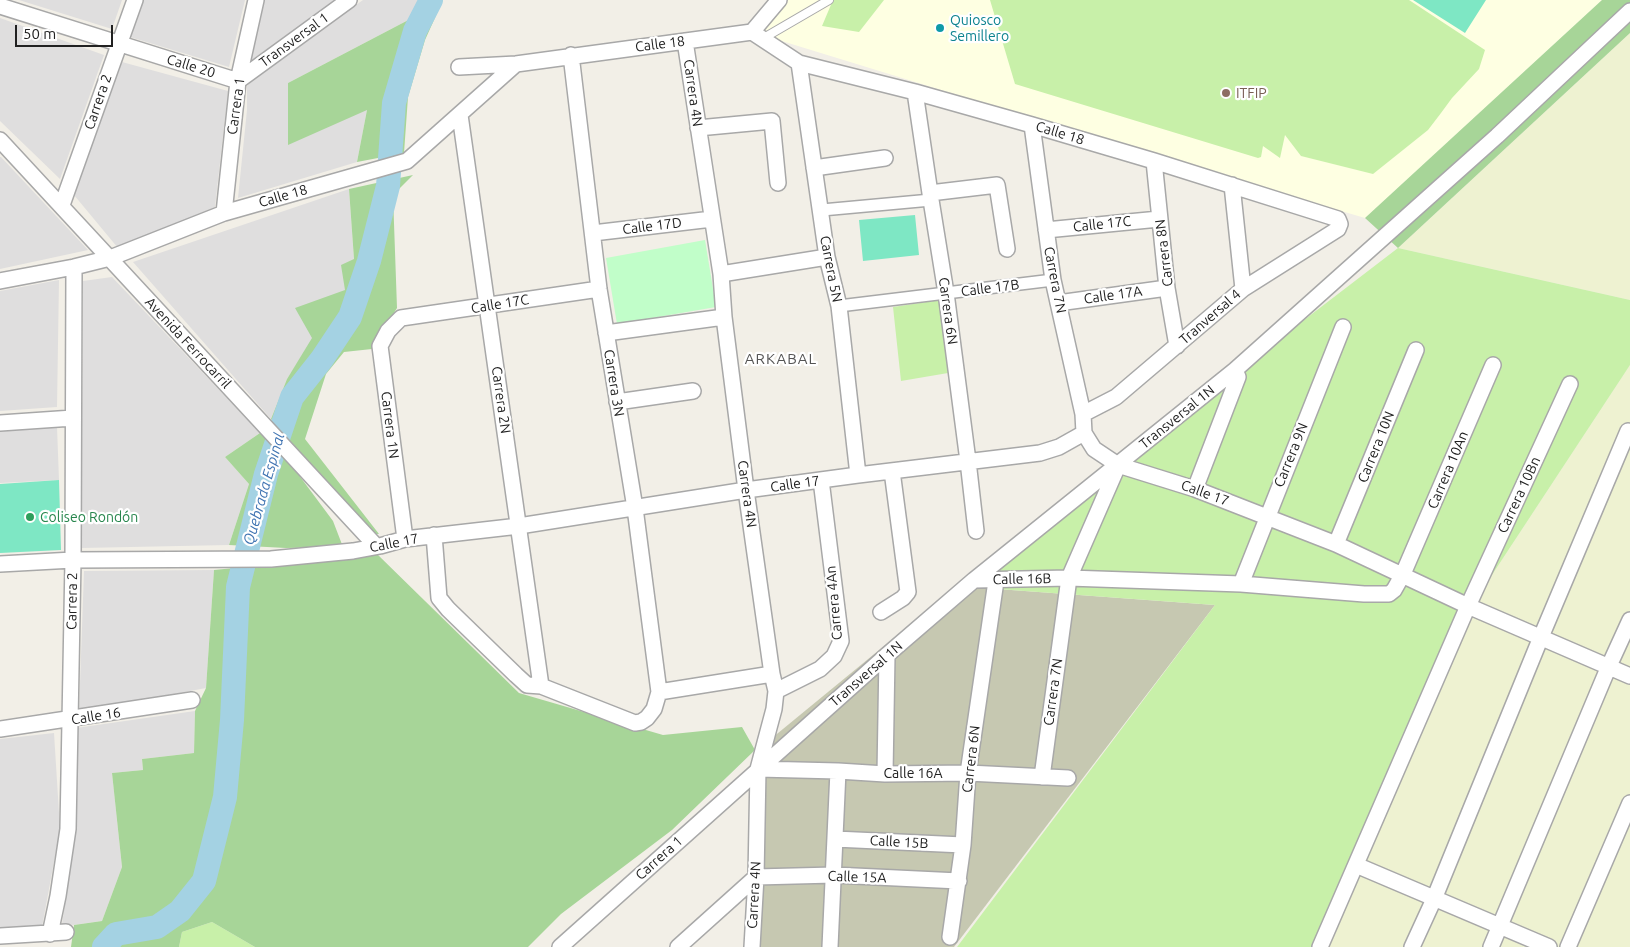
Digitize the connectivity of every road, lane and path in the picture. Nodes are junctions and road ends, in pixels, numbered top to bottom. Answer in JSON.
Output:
{"nodes":[{"id":1,"x":135,"y":0,"type":"edge"},
{"id":2,"x":256,"y":0,"type":"edge"},
{"id":3,"x":349,"y":0,"type":"edge"},
{"id":4,"x":779,"y":0,"type":"edge"},
{"id":5,"x":829,"y":0,"type":"edge"},
{"id":6,"x":0,"y":6,"type":"edge"},
{"id":7,"x":1630,"y":11,"type":"edge"},
{"id":8,"x":757,"y":36,"type":"junction"},
{"id":9,"x":685,"y":41,"type":"junction"},
{"id":10,"x":118,"y":44,"type":"junction"},
{"id":11,"x":570,"y":55,"type":"junction"},
{"id":12,"x":799,"y":63,"type":"junction"},
{"id":13,"x":516,"y":64,"type":"junction"},
{"id":14,"x":459,"y":67,"type":"dead end"},
{"id":15,"x":238,"y":81,"type":"junction"},
{"id":16,"x":915,"y":92,"type":"junction"},
{"id":17,"x":460,"y":115,"type":"junction"},
{"id":18,"x":1032,"y":125,"type":"junction"},
{"id":19,"x":698,"y":128,"type":"junction"},
{"id":20,"x":2,"y":145,"type":"edge"},
{"id":21,"x":886,"y":158,"type":"dead end"},
{"id":22,"x":1154,"y":161,"type":"junction"},
{"id":23,"x":814,"y":168,"type":"junction"},
{"id":24,"x":778,"y":183,"type":"dead end"},
{"id":25,"x":1232,"y":185,"type":"junction"},
{"id":26,"x":930,"y":197,"type":"junction"},
{"id":27,"x":62,"y":205,"type":"junction"},
{"id":28,"x":822,"y":210,"type":"junction"},
{"id":29,"x":224,"y":213,"type":"junction"},
{"id":30,"x":1159,"y":218,"type":"junction"},
{"id":31,"x":712,"y":219,"type":"junction"},
{"id":32,"x":1340,"y":224,"type":"joint"},
{"id":33,"x":1046,"y":230,"type":"junction"},
{"id":34,"x":592,"y":233,"type":"junction"},
{"id":35,"x":1007,"y":248,"type":"dead end"},
{"id":36,"x":827,"y":257,"type":"junction"},
{"id":37,"x":110,"y":258,"type":"junction"},
{"id":38,"x":74,"y":267,"type":"junction"},
{"id":39,"x":721,"y":274,"type":"junction"},
{"id":40,"x":1053,"y":280,"type":"junction"},
{"id":41,"x":0,"y":281,"type":"edge"},
{"id":42,"x":1167,"y":288,"type":"junction"},
{"id":43,"x":1243,"y":288,"type":"junction"},
{"id":44,"x":599,"y":289,"type":"junction"},
{"id":45,"x":946,"y":293,"type":"junction"},
{"id":46,"x":1058,"y":302,"type":"junction"},
{"id":47,"x":488,"y":306,"type":"junction"},
{"id":48,"x":839,"y":306,"type":"junction"},
{"id":49,"x":724,"y":317,"type":"junction"},
{"id":50,"x":401,"y":318,"type":"joint"},
{"id":51,"x":1343,"y":327,"type":"dead end"},
{"id":52,"x":606,"y":333,"type":"junction"},
{"id":53,"x":1177,"y":346,"type":"junction"},
{"id":54,"x":1416,"y":350,"type":"dead end"},
{"id":55,"x":1493,"y":365,"type":"dead end"},
{"id":56,"x":1235,"y":370,"type":"junction"},
{"id":57,"x":1570,"y":384,"type":"dead end"},
{"id":58,"x":693,"y":391,"type":"dead end"},
{"id":59,"x":618,"y":402,"type":"junction"},
{"id":60,"x":1083,"y":414,"type":"junction"},
{"id":61,"x":73,"y":418,"type":"junction"},
{"id":62,"x":0,"y":423,"type":"edge"},
{"id":63,"x":1628,"y":431,"type":"dead end"},
{"id":64,"x":1084,"y":433,"type":"junction"},
{"id":65,"x":968,"y":461,"type":"junction"},
{"id":66,"x":1118,"y":464,"type":"junction"},
{"id":67,"x":892,"y":471,"type":"junction"},
{"id":68,"x":858,"y":475,"type":"junction"},
{"id":69,"x":821,"y":480,"type":"junction"},
{"id":70,"x":1195,"y":489,"type":"junction"},
{"id":71,"x":746,"y":490,"type":"junction"},
{"id":72,"x":635,"y":508,"type":"junction"},
{"id":73,"x":1267,"y":517,"type":"junction"},
{"id":74,"x":519,"y":526,"type":"junction"},
{"id":75,"x":976,"y":531,"type":"dead end"},
{"id":76,"x":434,"y":535,"type":"junction"},
{"id":77,"x":405,"y":539,"type":"junction"},
{"id":78,"x":1336,"y":544,"type":"junction"},
{"id":79,"x":376,"y":546,"type":"junction"},
{"id":80,"x":73,"y":560,"type":"junction"},
{"id":81,"x":0,"y":564,"type":"edge"},
{"id":82,"x":1402,"y":574,"type":"junction"},
{"id":83,"x":1069,"y":578,"type":"junction"},
{"id":84,"x":974,"y":580,"type":"junction"},
{"id":85,"x":996,"y":580,"type":"junction"},
{"id":86,"x":1240,"y":584,"type":"junction"},
{"id":87,"x":1468,"y":606,"type":"junction"},
{"id":88,"x":881,"y":612,"type":"dead end"},
{"id":89,"x":1630,"y":620,"type":"edge"},
{"id":90,"x":1541,"y":637,"type":"junction"},
{"id":91,"x":887,"y":655,"type":"junction"},
{"id":92,"x":1609,"y":666,"type":"junction"},
{"id":93,"x":772,"y":674,"type":"junction"},
{"id":94,"x":1630,"y":676,"type":"edge"},
{"id":95,"x":541,"y":686,"type":"junction"},
{"id":96,"x":776,"y":691,"type":"junction"},
{"id":97,"x":660,"y":692,"type":"junction"},
{"id":98,"x":192,"y":700,"type":"dead end"},
{"id":99,"x":69,"y":720,"type":"junction"},
{"id":100,"x":0,"y":729,"type":"edge"},
{"id":101,"x":758,"y":769,"type":"junction"},
{"id":102,"x":838,"y":771,"type":"junction"},
{"id":103,"x":885,"y":774,"type":"junction"},
{"id":104,"x":968,"y":774,"type":"junction"},
{"id":105,"x":1042,"y":777,"type":"junction"},
{"id":106,"x":1068,"y":778,"type":"dead end"},
{"id":107,"x":1630,"y":803,"type":"edge"},
{"id":108,"x":835,"y":839,"type":"junction"},
{"id":109,"x":963,"y":845,"type":"junction"},
{"id":110,"x":1356,"y":864,"type":"junction"},
{"id":111,"x":834,"y":876,"type":"junction"},
{"id":112,"x":756,"y":877,"type":"junction"},
{"id":113,"x":959,"y":881,"type":"junction"},
{"id":114,"x":1434,"y":899,"type":"junction"},
{"id":115,"x":1499,"y":925,"type":"junction"},
{"id":116,"x":66,"y":932,"type":"dead end"},
{"id":117,"x":50,"y":934,"type":"junction"},
{"id":118,"x":0,"y":936,"type":"edge"},
{"id":119,"x":950,"y":937,"type":"dead end"},
{"id":120,"x":560,"y":947,"type":"edge"},
{"id":121,"x":678,"y":947,"type":"edge"},
{"id":122,"x":752,"y":947,"type":"edge"},
{"id":123,"x":830,"y":947,"type":"edge"},
{"id":124,"x":1320,"y":947,"type":"edge"},
{"id":125,"x":1412,"y":947,"type":"edge"},
{"id":126,"x":1491,"y":947,"type":"edge"},
{"id":127,"x":1550,"y":947,"type":"edge"},
{"id":128,"x":1568,"y":947,"type":"edge"}],
"edges":[{"from":1,"to":10,"type":"street","name":"Carrera 2"},
{"from":2,"to":15,"type":"street","name":"Carrera 1"},
{"from":3,"to":15,"type":"street","name":"Transversal 1"},
{"from":4,"to":8,"type":"street"},
{"from":5,"to":8,"type":"lane"},
{"from":6,"to":10,"type":"street","name":"Calle 20"},
{"from":7,"to":56,"type":"street","name":"Transversal 1N"},
{"from":8,"to":9,"type":"street","name":"Calle 18"},
{"from":8,"to":12,"type":"street","name":"Calle 18"},
{"from":9,"to":11,"type":"street","name":"Calle 18"},
{"from":9,"to":19,"type":"street","name":"Carrera 4N"},
{"from":10,"to":15,"type":"street","name":"Calle 20"},
{"from":10,"to":27,"type":"street","name":"Carrera 2"},
{"from":11,"to":13,"type":"street","name":"Calle 18"},
{"from":11,"to":34,"type":"street","name":"Carrera 3N"},
{"from":12,"to":16,"type":"street","name":"Calle 18"},
{"from":12,"to":23,"type":"street","name":"Carrera 5N"},
{"from":13,"to":14,"type":"street"},
{"from":13,"to":17,"type":"street","name":"Calle 18"},
{"from":15,"to":29,"type":"street","name":"Carrera 1"},
{"from":16,"to":18,"type":"street","name":"Calle 18"},
{"from":16,"to":26,"type":"street","name":"Carrera 6N"},
{"from":17,"to":29,"type":"street","name":"Calle 18"},
{"from":17,"to":47,"type":"street","name":"Carrera 2N"},
{"from":18,"to":22,"type":"street","name":"Calle 18"},
{"from":18,"to":33,"type":"street","name":"Carrera 7N"},
{"from":19,"to":24,"type":"street"},
{"from":19,"to":31,"type":"street","name":"Carrera 4N"},
{"from":20,"to":27,"type":"street","name":"Avenida Ferrocarril"},
{"from":21,"to":23,"type":"street"},
{"from":22,"to":25,"type":"street","name":"Calle 18"},
{"from":22,"to":30,"type":"street","name":"Carrera 8N"},
{"from":23,"to":28,"type":"street","name":"Carrera 5N"},
{"from":25,"to":32,"type":"street","name":"Calle 18"},
{"from":25,"to":43,"type":"street"},
{"from":26,"to":28,"type":"street"},
{"from":26,"to":35,"type":"street"},
{"from":26,"to":45,"type":"street","name":"Carrera 6N"},
{"from":27,"to":37,"type":"street","name":"Avenida Ferrocarril"},
{"from":28,"to":36,"type":"street","name":"Carrera 5N"},
{"from":29,"to":37,"type":"street","name":"Calle 18"},
{"from":30,"to":33,"type":"street","name":"Calle 17C"},
{"from":30,"to":42,"type":"street","name":"Carrera 8N"},
{"from":31,"to":34,"type":"street","name":"Calle 17D"},
{"from":31,"to":39,"type":"street","name":"Carrera 4N"},
{"from":32,"to":43,"type":"street","name":"Tranversal 4"},
{"from":33,"to":40,"type":"street","name":"Carrera 7N"},
{"from":34,"to":44,"type":"street","name":"Carrera 3N"},
{"from":36,"to":39,"type":"street"},
{"from":36,"to":48,"type":"street","name":"Carrera 5N"},
{"from":37,"to":38,"type":"street","name":"Calle 18"},
{"from":37,"to":79,"type":"street","name":"Avenida Ferrocarril"},
{"from":38,"to":41,"type":"street","name":"Calle 18"},
{"from":38,"to":61,"type":"street","name":"Carrera 2"},
{"from":39,"to":49,"type":"street","name":"Carrera 4N"},
{"from":40,"to":45,"type":"street","name":"Calle 17B"},
{"from":40,"to":46,"type":"street","name":"Carrera 7N"},
{"from":42,"to":46,"type":"street","name":"Calle 17A"},
{"from":42,"to":53,"type":"street","name":"Carrera 8N"},
{"from":43,"to":53,"type":"street","name":"Tranversal 4"},
{"from":44,"to":47,"type":"street","name":"Calle 17C"},
{"from":44,"to":52,"type":"street","name":"Carrera 3N"},
{"from":45,"to":48,"type":"street","name":"Calle 17B"},
{"from":45,"to":65,"type":"street","name":"Carrera 6N"},
{"from":46,"to":60,"type":"street","name":"Carrera 7N"},
{"from":47,"to":50,"type":"street","name":"Calle 17C"},
{"from":47,"to":74,"type":"street","name":"Carrera 2N"},
{"from":48,"to":68,"type":"street","name":"Carrera 5N"},
{"from":49,"to":52,"type":"street"},
{"from":49,"to":71,"type":"street","name":"Carrera 4N"},
{"from":50,"to":77,"type":"street","name":"Carrera 1N"},
{"from":51,"to":73,"type":"street","name":"Carrera 9N"},
{"from":52,"to":59,"type":"street","name":"Carrera 3N"},
{"from":53,"to":60,"type":"street","name":"Tranversal 4"},
{"from":54,"to":78,"type":"street","name":"Carrera 10N"},
{"from":55,"to":82,"type":"street","name":"Carrera 10An"},
{"from":56,"to":66,"type":"street","name":"Transversal 1N"},
{"from":56,"to":70,"type":"street"},
{"from":57,"to":87,"type":"street","name":"Carrera 10Bn"},
{"from":58,"to":59,"type":"street"},
{"from":59,"to":72,"type":"street","name":"Carrera 3N"},
{"from":60,"to":64,"type":"street","name":"Carrera 7N"},
{"from":61,"to":62,"type":"street"},
{"from":61,"to":80,"type":"street","name":"Carrera 2"},
{"from":63,"to":90,"type":"street"},
{"from":64,"to":65,"type":"street","name":"Calle 17"},
{"from":64,"to":66,"type":"street","name":"Calle 17"},
{"from":65,"to":67,"type":"street","name":"Calle 17"},
{"from":65,"to":75,"type":"street","name":"Carrera 6N"},
{"from":66,"to":70,"type":"street","name":"Calle 17"},
{"from":66,"to":83,"type":"street","name":"Carrera 7N"},
{"from":66,"to":84,"type":"street","name":"Transversal 1N"},
{"from":67,"to":68,"type":"street","name":"Calle 17"},
{"from":67,"to":88,"type":"street"},
{"from":68,"to":69,"type":"street","name":"Calle 17"},
{"from":69,"to":71,"type":"street","name":"Calle 17"},
{"from":69,"to":96,"type":"street","name":"Carrera 4An"},
{"from":70,"to":73,"type":"street","name":"Calle 17"},
{"from":71,"to":72,"type":"street","name":"Calle 17"},
{"from":71,"to":93,"type":"street","name":"Carrera 4N"},
{"from":72,"to":74,"type":"street","name":"Calle 17"},
{"from":72,"to":97,"type":"street","name":"Carrera 3N"},
{"from":73,"to":78,"type":"street","name":"Calle 17"},
{"from":73,"to":86,"type":"street","name":"Carrera 9N"},
{"from":74,"to":76,"type":"street","name":"Calle 17"},
{"from":74,"to":95,"type":"street","name":"Carrera 2N"},
{"from":76,"to":77,"type":"street","name":"Calle 17"},
{"from":76,"to":95,"type":"street"},
{"from":77,"to":79,"type":"street","name":"Calle 17"},
{"from":78,"to":82,"type":"street","name":"Calle 17"},
{"from":79,"to":80,"type":"street","name":"Calle 17"},
{"from":80,"to":81,"type":"street","name":"Calle 17"},
{"from":80,"to":99,"type":"street","name":"Carrera 2"},
{"from":82,"to":86,"type":"street","name":"Carrera 10An"},
{"from":82,"to":87,"type":"street","name":"Calle 17"},
{"from":83,"to":85,"type":"street","name":"Calle 16B"},
{"from":83,"to":86,"type":"street","name":"Calle 16B"},
{"from":83,"to":105,"type":"street","name":"Carrera 7N"},
{"from":84,"to":85,"type":"street","name":"Calle 16B"},
{"from":84,"to":91,"type":"street","name":"Transversal 1N"},
{"from":85,"to":104,"type":"street","name":"Carrera 6N"},
{"from":87,"to":90,"type":"street","name":"Calle 17"},
{"from":87,"to":110,"type":"street","name":"Carrera 10Bn"},
{"from":89,"to":92,"type":"street"},
{"from":90,"to":92,"type":"street","name":"Calle 17"},
{"from":90,"to":114,"type":"street"},
{"from":91,"to":101,"type":"street","name":"Transversal 1N"},
{"from":91,"to":103,"type":"street"},
{"from":92,"to":94,"type":"street","name":"Calle 17"},
{"from":92,"to":115,"type":"street"},
{"from":93,"to":96,"type":"street","name":"Carrera 4N"},
{"from":93,"to":97,"type":"street"},
{"from":95,"to":97,"type":"street","name":"Carrera 3N"},
{"from":96,"to":101,"type":"street","name":"Carrera 4N"},
{"from":98,"to":99,"type":"street","name":"Calle 16"},
{"from":99,"to":100,"type":"street","name":"Calle 16"},
{"from":99,"to":117,"type":"street","name":"Carrera 2"},
{"from":101,"to":102,"type":"street","name":"Calle 16A"},
{"from":101,"to":112,"type":"street","name":"Carrera 4N"},
{"from":101,"to":120,"type":"street","name":"Carrera 1"},
{"from":102,"to":103,"type":"street","name":"Calle 16A"},
{"from":102,"to":108,"type":"street"},
{"from":103,"to":104,"type":"street","name":"Calle 16A"},
{"from":104,"to":105,"type":"street","name":"Calle 16A"},
{"from":104,"to":109,"type":"street","name":"Carrera 6N"},
{"from":105,"to":106,"type":"street","name":"Calle 16A"},
{"from":107,"to":128,"type":"street"},
{"from":108,"to":109,"type":"street","name":"Calle 15B"},
{"from":108,"to":111,"type":"street"},
{"from":109,"to":113,"type":"street","name":"Carrera 6N"},
{"from":110,"to":114,"type":"street"},
{"from":110,"to":124,"type":"street","name":"Carrera 10Bn"},
{"from":111,"to":112,"type":"street","name":"Calle 15A"},
{"from":111,"to":113,"type":"street","name":"Calle 15A"},
{"from":111,"to":123,"type":"street"},
{"from":112,"to":121,"type":"street"},
{"from":112,"to":122,"type":"street","name":"Carrera 4N"},
{"from":113,"to":119,"type":"street","name":"Carrera 6N"},
{"from":114,"to":115,"type":"street"},
{"from":114,"to":125,"type":"street"},
{"from":115,"to":126,"type":"street"},
{"from":115,"to":127,"type":"street"},
{"from":116,"to":117,"type":"street"},
{"from":117,"to":118,"type":"street"}]}
